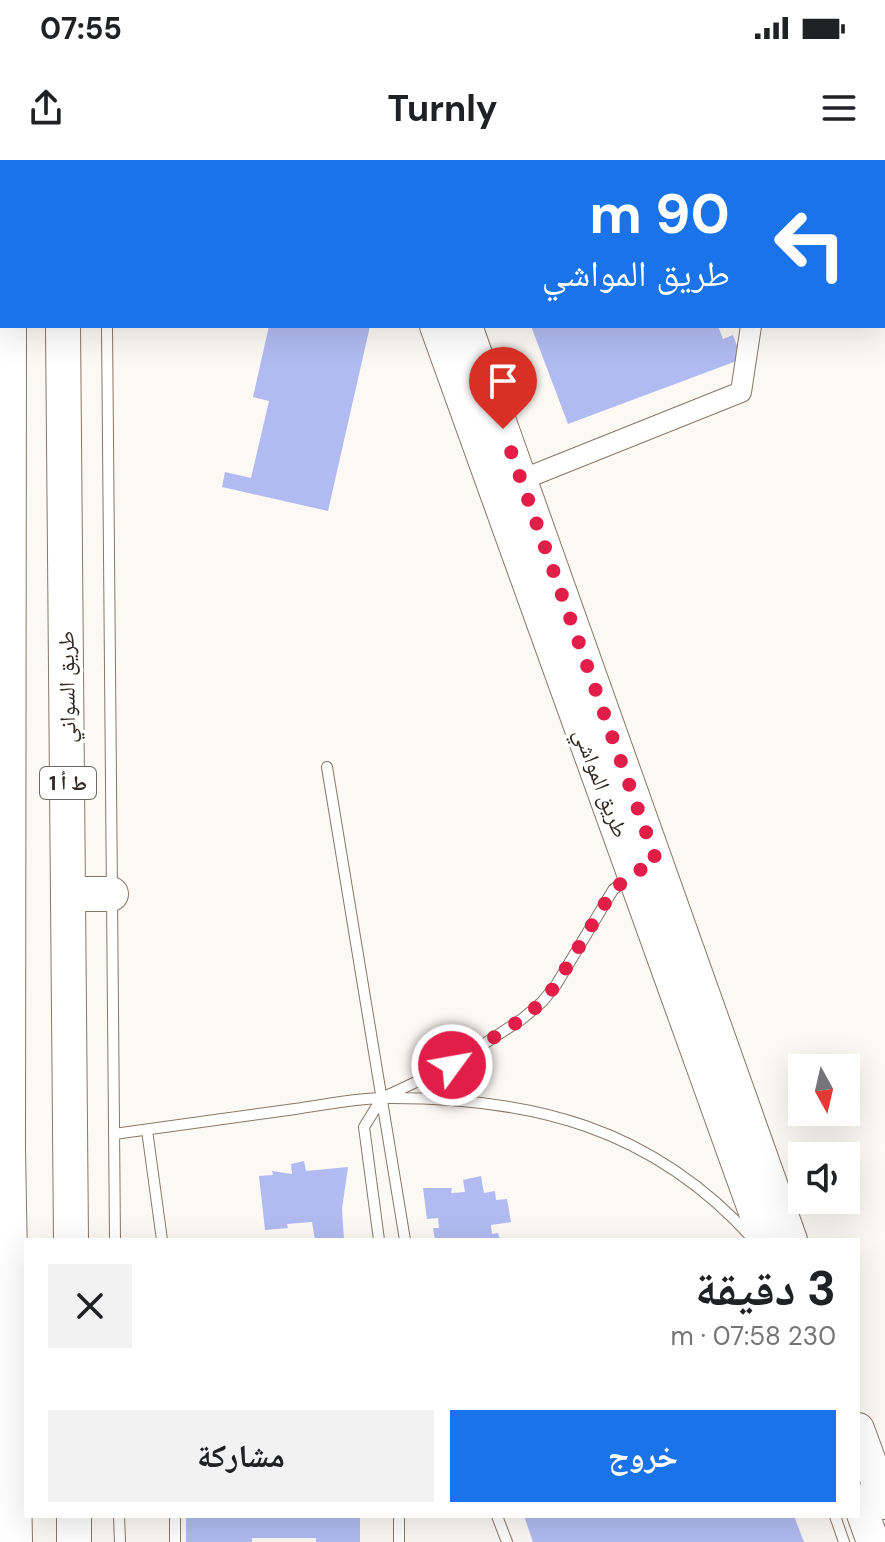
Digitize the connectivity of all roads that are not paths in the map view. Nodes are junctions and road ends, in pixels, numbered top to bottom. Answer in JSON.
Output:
{"nodes":[{"id":1,"x":9,"y":328,"type":"edge"},
{"id":2,"x":63,"y":328,"type":"edge"},
{"id":3,"x":107,"y":328,"type":"edge"},
{"id":4,"x":437,"y":328,"type":"edge"},
{"id":5,"x":467,"y":328,"type":"edge"},
{"id":6,"x":751,"y":328,"type":"edge"},
{"id":7,"x":508,"y":484,"type":"junction"},
{"id":8,"x":327,"y":767,"type":"dead end"},
{"id":9,"x":646,"y":868,"type":"junction"},
{"id":10,"x":69,"y":894,"type":"junction"},
{"id":11,"x":111,"y":894,"type":"junction"},
{"id":12,"x":382,"y":1098,"type":"junction"},
{"id":13,"x":147,"y":1130,"type":"junction"},
{"id":14,"x":114,"y":1134,"type":"junction"},
{"id":15,"x":4,"y":1148,"type":"edge"},
{"id":16,"x":71,"y":1238,"type":"edge"},
{"id":17,"x":115,"y":1238,"type":"edge"},
{"id":18,"x":162,"y":1238,"type":"edge"},
{"id":19,"x":379,"y":1238,"type":"edge"},
{"id":20,"x":405,"y":1238,"type":"edge"},
{"id":21,"x":752,"y":1238,"type":"edge"},
{"id":22,"x":764,"y":1238,"type":"edge"},
{"id":23,"x":790,"y":1238,"type":"edge"},
{"id":24,"x":860,"y":1434,"type":"edge"},
{"id":25,"x":885,"y":1503,"type":"edge"},
{"id":26,"x":860,"y":1506,"type":"edge"},
{"id":27,"x":74,"y":1518,"type":"edge"},
{"id":28,"x":119,"y":1518,"type":"edge"},
{"id":29,"x":175,"y":1518,"type":"edge"},
{"id":30,"x":399,"y":1518,"type":"edge"},
{"id":31,"x":498,"y":1518,"type":"edge"},
{"id":32,"x":836,"y":1518,"type":"edge"},
{"id":33,"x":15,"y":1542,"type":"edge"},
{"id":34,"x":74,"y":1542,"type":"edge"},
{"id":35,"x":120,"y":1542,"type":"edge"},
{"id":36,"x":175,"y":1542,"type":"edge"},
{"id":37,"x":399,"y":1542,"type":"edge"},
{"id":38,"x":507,"y":1542,"type":"edge"},
{"id":39,"x":844,"y":1542,"type":"edge"},
{"id":40,"x":873,"y":1542,"type":"edge"}],
"edges":[{"from":1,"to":15,"type":"highway","number":"ط أ 1"},
{"from":2,"to":10,"type":"highway","name":"طريق السواني","number":"ط أ 1"},
{"from":3,"to":11,"type":"lane"},
{"from":4,"to":7,"type":"main road","name":"طريق المواشي"},
{"from":5,"to":7,"type":"main road","name":"طريق المواشي"},
{"from":6,"to":7,"type":"street"},
{"from":7,"to":9,"type":"main road","name":"طريق المواشي"},
{"from":8,"to":12,"type":"lane"},
{"from":9,"to":12,"type":"lane"},
{"from":9,"to":22,"type":"main road","name":"طريق المواشي"},
{"from":9,"to":23,"type":"main road","name":"طريق المواشي"},
{"from":10,"to":11,"type":"highway"},
{"from":10,"to":16,"type":"highway","name":"طريق السواني","number":"ط أ 1"},
{"from":11,"to":14,"type":"lane"},
{"from":12,"to":13,"type":"lane"},
{"from":12,"to":19,"type":"lane"},
{"from":12,"to":20,"type":"lane"},
{"from":12,"to":21,"type":"lane"},
{"from":13,"to":14,"type":"lane"},
{"from":13,"to":18,"type":"lane"},
{"from":14,"to":17,"type":"lane"},
{"from":15,"to":33,"type":"highway","number":"ط أ 1"},
{"from":24,"to":25,"type":"main road"},
{"from":26,"to":40,"type":"main road"},
{"from":27,"to":34,"type":"highway"},
{"from":28,"to":35,"type":"lane"},
{"from":29,"to":36,"type":"lane"},
{"from":30,"to":37,"type":"lane"},
{"from":31,"to":38,"type":"lane"},
{"from":32,"to":39,"type":"lane"}]}
